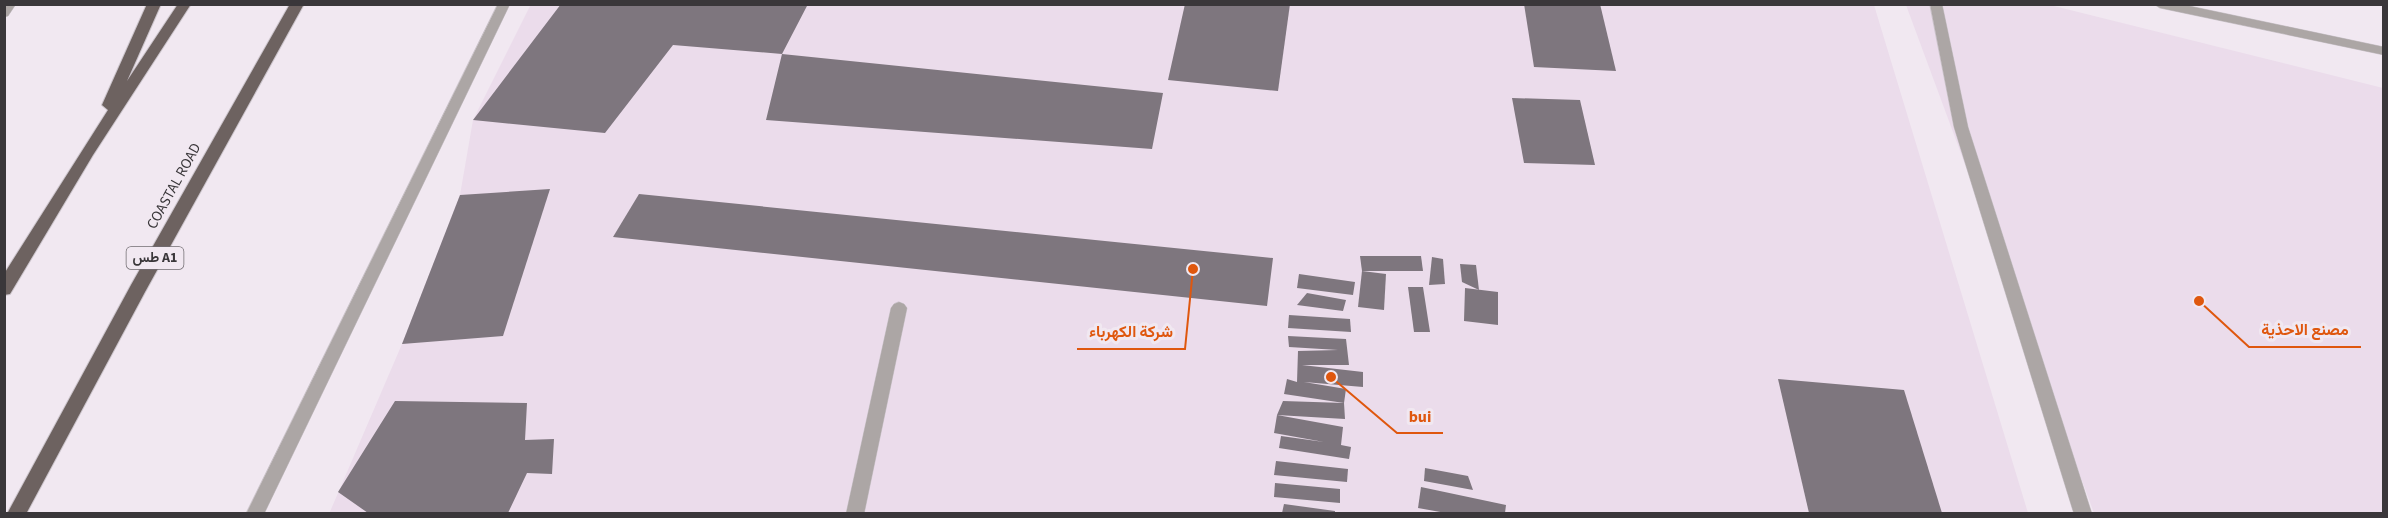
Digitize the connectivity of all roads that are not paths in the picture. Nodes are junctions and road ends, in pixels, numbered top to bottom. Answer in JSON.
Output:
{"nodes":[{"id":1,"x":10,"y":4,"type":"edge"},
{"id":2,"x":154,"y":4,"type":"edge"},
{"id":3,"x":185,"y":4,"type":"edge"},
{"id":4,"x":302,"y":4,"type":"edge"},
{"id":5,"x":504,"y":4,"type":"edge"},
{"id":6,"x":1936,"y":4,"type":"edge"},
{"id":7,"x":2160,"y":4,"type":"edge"},
{"id":8,"x":293,"y":11,"type":"edge"},
{"id":9,"x":4,"y":13,"type":"edge"},
{"id":10,"x":2384,"y":51,"type":"edge"},
{"id":11,"x":88,"y":151,"type":"junction"},
{"id":12,"x":4,"y":289,"type":"edge"},
{"id":13,"x":899,"y":308,"type":"dead end"},
{"id":14,"x":16,"y":513,"type":"edge"},
{"id":15,"x":255,"y":513,"type":"edge"},
{"id":16,"x":855,"y":513,"type":"edge"},
{"id":17,"x":2083,"y":513,"type":"edge"}],
"edges":[{"from":1,"to":9,"type":"street"},
{"from":2,"to":11,"type":"highway"},
{"from":3,"to":11,"type":"highway"},
{"from":4,"to":8,"type":"highway","name":"COASTAL ROAD"},
{"from":5,"to":15,"type":"street"},
{"from":6,"to":17,"type":"street"},
{"from":7,"to":10,"type":"street"},
{"from":8,"to":14,"type":"highway","name":"COASTAL ROAD","number":"طس A1"},
{"from":11,"to":12,"type":"highway"},
{"from":13,"to":16,"type":"street"}]}
